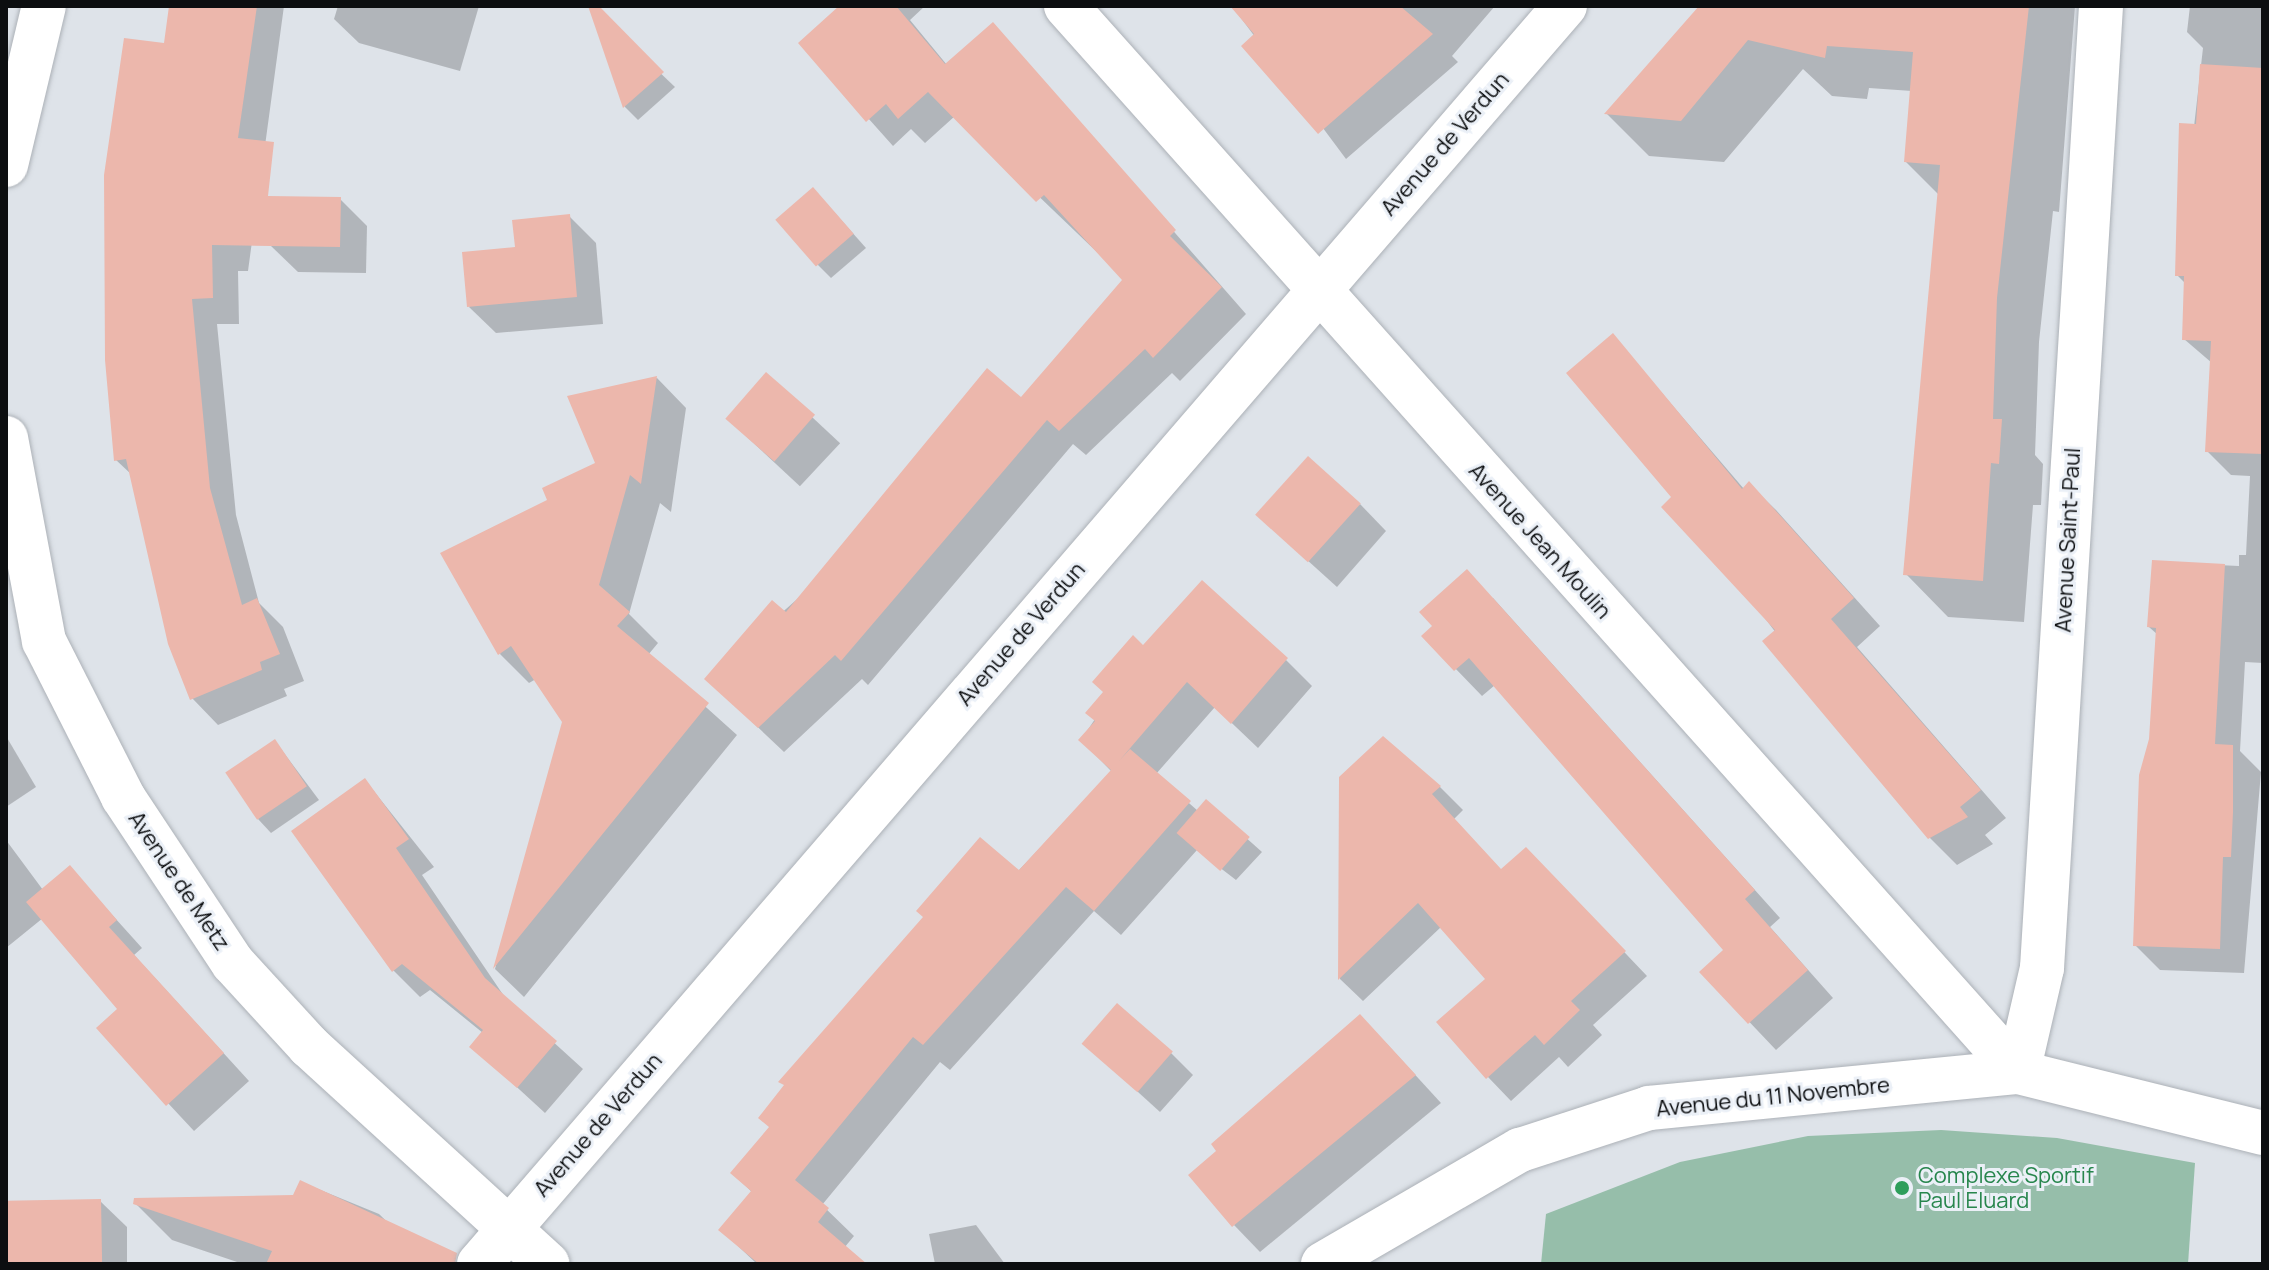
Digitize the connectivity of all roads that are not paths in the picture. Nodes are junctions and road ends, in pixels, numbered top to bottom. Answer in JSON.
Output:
{"nodes":[{"id":1,"x":44,"y":6,"type":"edge"},
{"id":2,"x":1066,"y":6,"type":"edge"},
{"id":3,"x":1565,"y":6,"type":"edge"},
{"id":4,"x":2101,"y":6,"type":"edge"},
{"id":5,"x":6,"y":165,"type":"edge"},
{"id":6,"x":1314,"y":292,"type":"junction"},
{"id":7,"x":6,"y":438,"type":"edge"},
{"id":8,"x":2018,"y":1072,"type":"junction"},
{"id":9,"x":2263,"y":1133,"type":"edge"},
{"id":10,"x":507,"y":1231,"type":"junction"},
{"id":11,"x":479,"y":1264,"type":"edge"},
{"id":12,"x":548,"y":1264,"type":"edge"},
{"id":13,"x":1323,"y":1264,"type":"edge"}],
"edges":[{"from":1,"to":5,"type":"street"},
{"from":2,"to":6,"type":"street","name":"Avenue Jean Moulin"},
{"from":3,"to":6,"type":"street","name":"Avenue de Verdun"},
{"from":4,"to":8,"type":"street","name":"Avenue Saint-Paul"},
{"from":6,"to":8,"type":"street","name":"Avenue Jean Moulin"},
{"from":6,"to":10,"type":"street","name":"Avenue de Verdun"},
{"from":7,"to":10,"type":"street","name":"Avenue de Metz"},
{"from":8,"to":9,"type":"street"},
{"from":8,"to":13,"type":"street","name":"Avenue du 11 Novembre"},
{"from":10,"to":11,"type":"street","name":"Avenue de Verdun"},
{"from":10,"to":12,"type":"street"}]}
